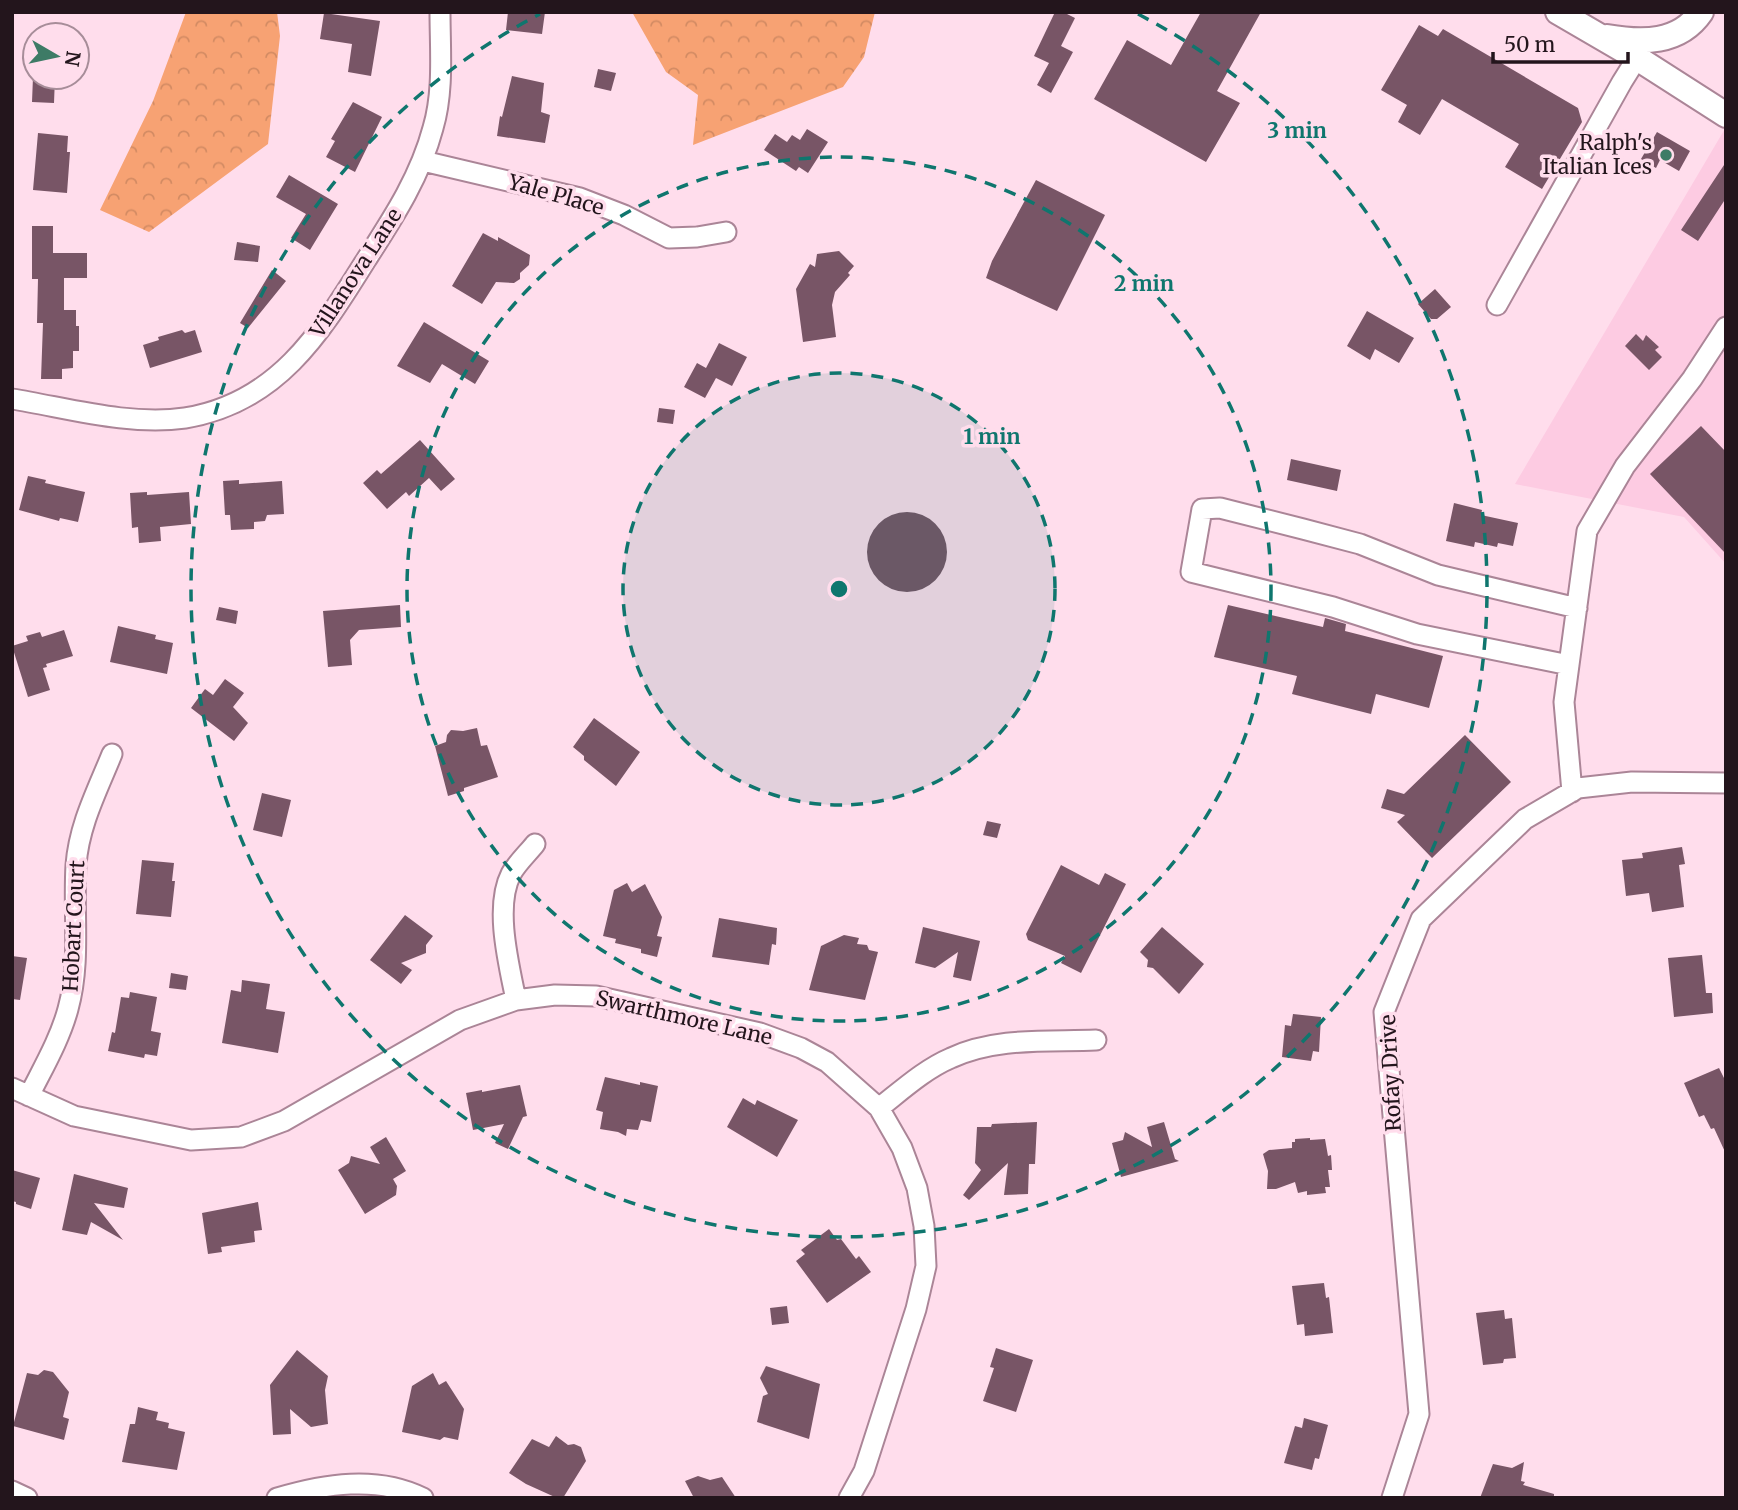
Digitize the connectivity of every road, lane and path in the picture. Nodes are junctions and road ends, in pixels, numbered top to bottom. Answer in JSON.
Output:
{"nodes":[{"id":1,"x":440,"y":12,"type":"edge"},
{"id":2,"x":1558,"y":12,"type":"edge"},
{"id":3,"x":1701,"y":12,"type":"edge"},
{"id":4,"x":1599,"y":36,"type":"junction"},
{"id":5,"x":1637,"y":58,"type":"junction"},
{"id":6,"x":1726,"y":115,"type":"edge"},
{"id":7,"x":423,"y":161,"type":"junction"},
{"id":8,"x":726,"y":232,"type":"dead end"},
{"id":9,"x":1497,"y":305,"type":"dead end"},
{"id":10,"x":1726,"y":327,"type":"edge"},
{"id":11,"x":12,"y":399,"type":"edge"},
{"id":12,"x":1577,"y":608,"type":"junction"},
{"id":13,"x":1569,"y":665,"type":"junction"},
{"id":14,"x":112,"y":754,"type":"dead end"},
{"id":15,"x":1726,"y":783,"type":"edge"},
{"id":16,"x":1572,"y":792,"type":"junction"},
{"id":17,"x":535,"y":844,"type":"dead end"},
{"id":18,"x":516,"y":999,"type":"junction"},
{"id":19,"x":1096,"y":1040,"type":"dead end"},
{"id":20,"x":21,"y":1092,"type":"edge"},
{"id":21,"x":879,"y":1108,"type":"junction"},
{"id":22,"x":12,"y":1491,"type":"edge"},
{"id":23,"x":27,"y":1498,"type":"edge"},
{"id":24,"x":277,"y":1498,"type":"edge"},
{"id":25,"x":423,"y":1498,"type":"edge"},
{"id":26,"x":849,"y":1498,"type":"edge"},
{"id":27,"x":1392,"y":1498,"type":"edge"}],
"edges":[{"from":1,"to":7,"type":"street","name":"Villanova Lane"},
{"from":2,"to":4,"type":"main road"},
{"from":3,"to":4,"type":"main road"},
{"from":4,"to":5,"type":"main road"},
{"from":5,"to":6,"type":"main road"},
{"from":5,"to":9,"type":"street"},
{"from":7,"to":8,"type":"street","name":"Yale Place"},
{"from":7,"to":11,"type":"street","name":"Villanova Lane"},
{"from":10,"to":12,"type":"street"},
{"from":12,"to":13,"type":"street"},
{"from":12,"to":13,"type":"street"},
{"from":13,"to":16,"type":"street"},
{"from":14,"to":20,"type":"street","name":"Hobart Court"},
{"from":15,"to":16,"type":"street","name":"Rofay Drive"},
{"from":16,"to":27,"type":"street","name":"Rofay Drive"},
{"from":17,"to":18,"type":"street"},
{"from":18,"to":20,"type":"street","name":"Swarthmore Lane"},
{"from":18,"to":21,"type":"street","name":"Swarthmore Lane"},
{"from":19,"to":21,"type":"street"},
{"from":21,"to":26,"type":"street","name":"Swarthmore Lane"},
{"from":22,"to":23,"type":"street"},
{"from":24,"to":25,"type":"street"}]}
